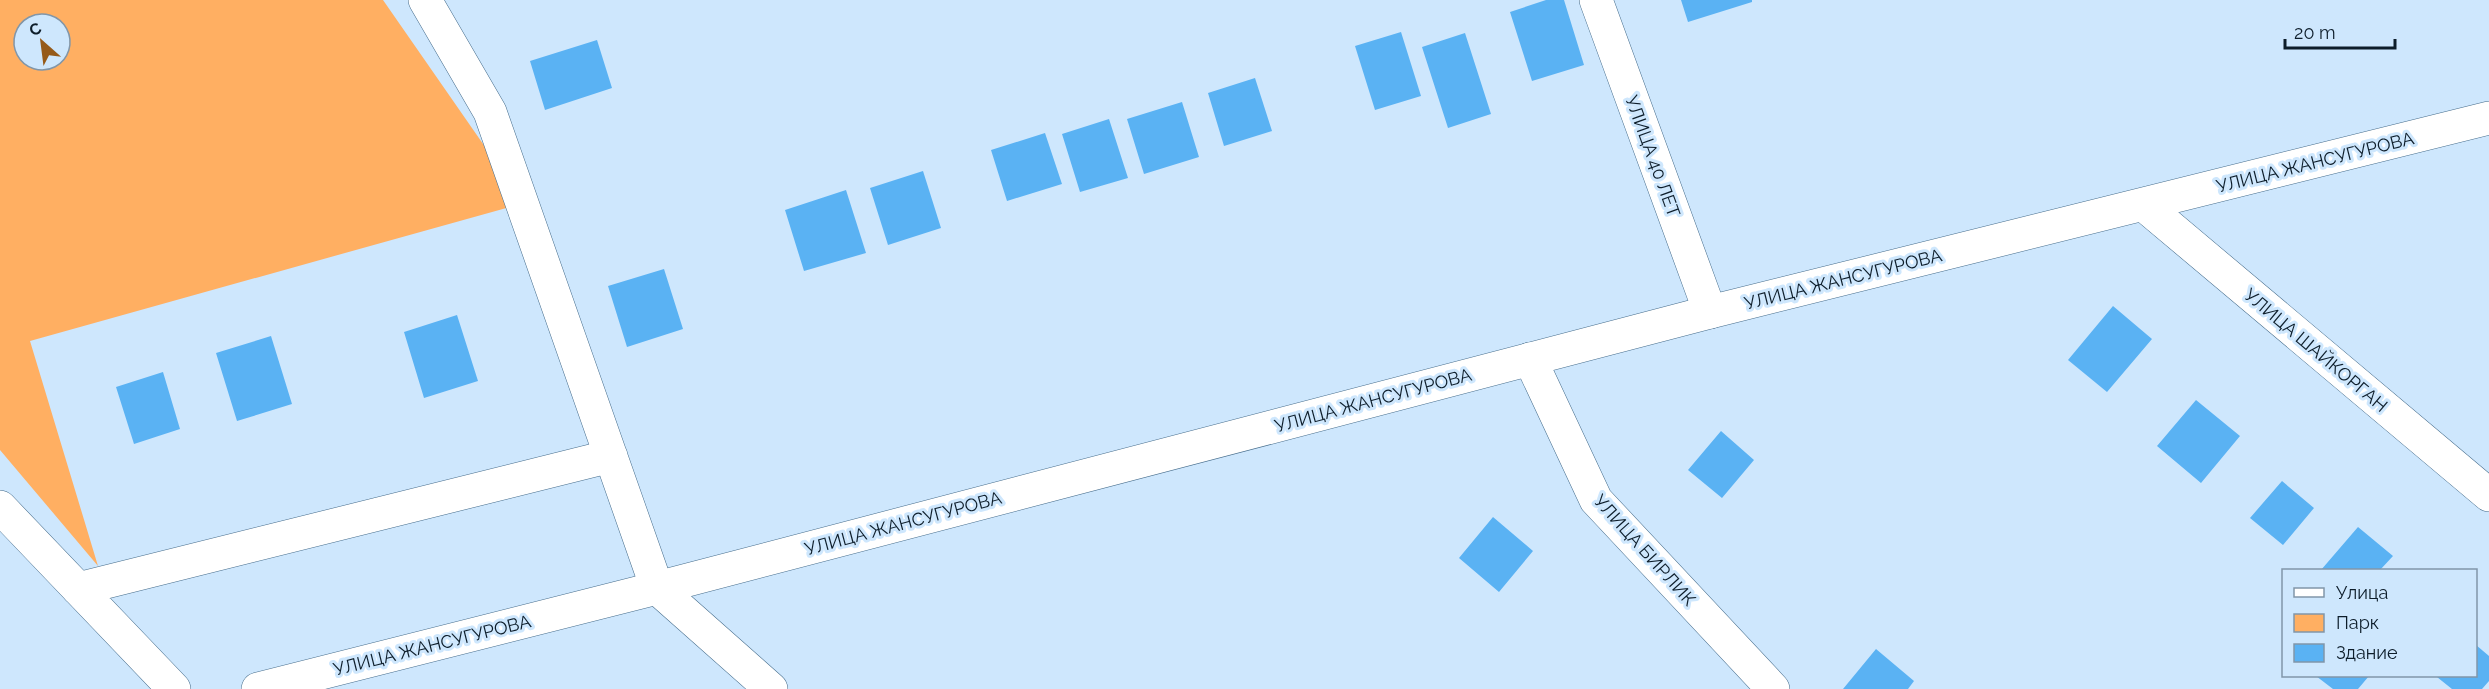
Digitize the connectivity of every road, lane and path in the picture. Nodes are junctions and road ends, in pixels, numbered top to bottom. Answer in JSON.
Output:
{"nodes":[{"id":1,"x":425,"y":0,"type":"edge"},
{"id":2,"x":1596,"y":0,"type":"edge"},
{"id":3,"x":2489,"y":118,"type":"edge"},
{"id":4,"x":2144,"y":205,"type":"junction"},
{"id":5,"x":1710,"y":312,"type":"junction"},
{"id":6,"x":1530,"y":358,"type":"junction"},
{"id":7,"x":611,"y":456,"type":"junction"},
{"id":8,"x":2489,"y":495,"type":"edge"},
{"id":9,"x":0,"y":507,"type":"edge"},
{"id":10,"x":657,"y":588,"type":"junction"},
{"id":11,"x":78,"y":589,"type":"junction"},
{"id":12,"x":174,"y":689,"type":"edge"},
{"id":13,"x":258,"y":689,"type":"edge"},
{"id":14,"x":771,"y":689,"type":"edge"},
{"id":15,"x":1773,"y":689,"type":"edge"}],
"edges":[{"from":1,"to":7,"type":"street"},
{"from":2,"to":5,"type":"street","name":"УЛИЦА 40 ЛЕТ"},
{"from":3,"to":4,"type":"street","name":"УЛИЦА ЖАНСУГУРОВА"},
{"from":4,"to":5,"type":"street","name":"УЛИЦА ЖАНСУГУРОВА"},
{"from":4,"to":8,"type":"street","name":"УЛИЦА ШАЙКОРГАН"},
{"from":5,"to":6,"type":"street","name":"УЛИЦА ЖАНСУГУРОВА"},
{"from":6,"to":10,"type":"street","name":"УЛИЦА ЖАНСУГУРОВА"},
{"from":6,"to":15,"type":"street","name":"УЛИЦА БИРЛИК"},
{"from":7,"to":10,"type":"street"},
{"from":7,"to":11,"type":"street"},
{"from":9,"to":11,"type":"street"},
{"from":10,"to":13,"type":"street","name":"УЛИЦА ЖАНСУГУРОВА"},
{"from":10,"to":14,"type":"street"},
{"from":11,"to":12,"type":"street"}]}
